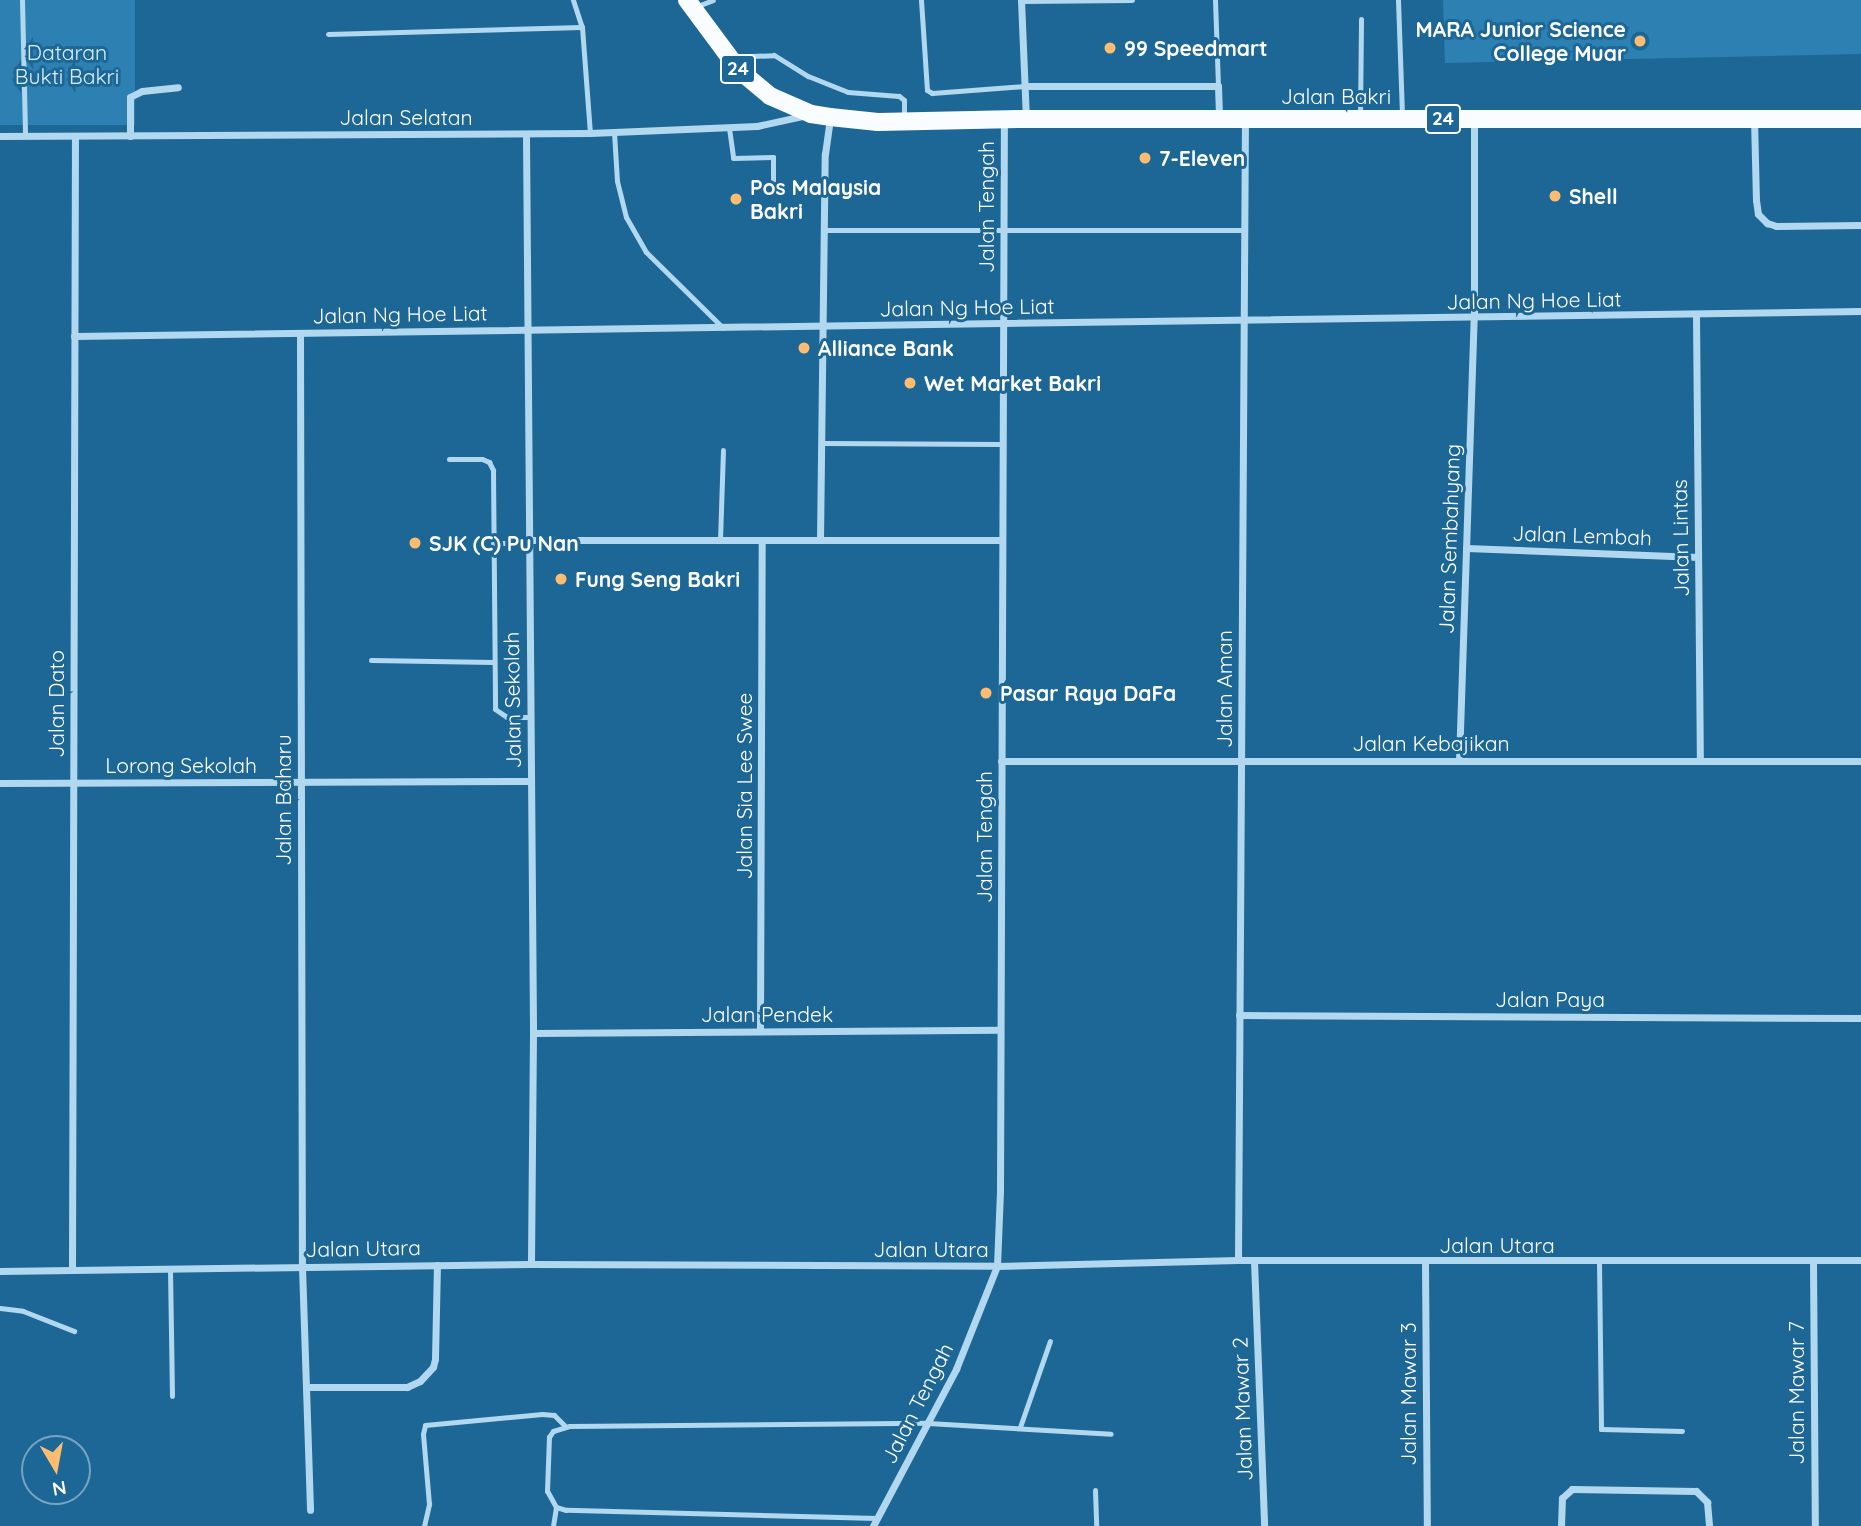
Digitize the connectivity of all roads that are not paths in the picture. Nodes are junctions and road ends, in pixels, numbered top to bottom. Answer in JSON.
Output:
{"nodes":[{"id":1,"x":22,"y":0,"type":"edge"},
{"id":2,"x":573,"y":0,"type":"edge"},
{"id":3,"x":713,"y":0,"type":"edge"},
{"id":4,"x":921,"y":0,"type":"edge"},
{"id":5,"x":1021,"y":0,"type":"edge"},
{"id":6,"x":1132,"y":0,"type":"edge"},
{"id":7,"x":1215,"y":0,"type":"edge"},
{"id":8,"x":1398,"y":0,"type":"edge"},
{"id":9,"x":689,"y":4,"type":"edge"},
{"id":10,"x":1361,"y":19,"type":"dead end"},
{"id":11,"x":582,"y":26,"type":"junction"},
{"id":12,"x":328,"y":34,"type":"dead end"},
{"id":13,"x":734,"y":64,"type":"junction"},
{"id":14,"x":1024,"y":86,"type":"junction"},
{"id":15,"x":1218,"y":86,"type":"junction"},
{"id":16,"x":178,"y":87,"type":"dead end"},
{"id":17,"x":811,"y":114,"type":"junction"},
{"id":18,"x":830,"y":117,"type":"junction"},
{"id":19,"x":1004,"y":119,"type":"junction"},
{"id":20,"x":1026,"y":119,"type":"junction"},
{"id":21,"x":1219,"y":119,"type":"junction"},
{"id":22,"x":1245,"y":119,"type":"junction"},
{"id":23,"x":1360,"y":119,"type":"junction"},
{"id":24,"x":1402,"y":119,"type":"junction"},
{"id":25,"x":1474,"y":119,"type":"junction"},
{"id":26,"x":1754,"y":119,"type":"junction"},
{"id":27,"x":1861,"y":119,"type":"edge"},
{"id":28,"x":905,"y":122,"type":"junction"},
{"id":29,"x":729,"y":128,"type":"junction"},
{"id":30,"x":614,"y":132,"type":"junction"},
{"id":31,"x":590,"y":133,"type":"junction"},
{"id":32,"x":526,"y":135,"type":"junction"},
{"id":33,"x":0,"y":136,"type":"edge"},
{"id":34,"x":25,"y":136,"type":"junction"},
{"id":35,"x":130,"y":136,"type":"junction"},
{"id":36,"x":74,"y":141,"type":"junction"},
{"id":37,"x":774,"y":190,"type":"dead end"},
{"id":38,"x":1861,"y":225,"type":"edge"},
{"id":39,"x":1003,"y":229,"type":"junction"},
{"id":40,"x":824,"y":230,"type":"junction"},
{"id":41,"x":1244,"y":230,"type":"junction"},
{"id":42,"x":1861,"y":310,"type":"edge"},
{"id":43,"x":1473,"y":315,"type":"junction"},
{"id":44,"x":1696,"y":315,"type":"junction"},
{"id":45,"x":1244,"y":321,"type":"junction"},
{"id":46,"x":1003,"y":324,"type":"junction"},
{"id":47,"x":823,"y":326,"type":"junction"},
{"id":48,"x":723,"y":328,"type":"junction"},
{"id":49,"x":530,"y":330,"type":"junction"},
{"id":50,"x":300,"y":333,"type":"junction"},
{"id":51,"x":74,"y":336,"type":"junction"},
{"id":52,"x":822,"y":443,"type":"junction"},
{"id":53,"x":1002,"y":444,"type":"junction"},
{"id":54,"x":723,"y":450,"type":"dead end"},
{"id":55,"x":449,"y":459,"type":"dead end"},
{"id":56,"x":720,"y":540,"type":"junction"},
{"id":57,"x":762,"y":540,"type":"junction"},
{"id":58,"x":820,"y":540,"type":"junction"},
{"id":59,"x":1002,"y":540,"type":"junction"},
{"id":60,"x":528,"y":542,"type":"junction"},
{"id":61,"x":493,"y":543,"type":"junction"},
{"id":62,"x":1466,"y":548,"type":"junction"},
{"id":63,"x":1698,"y":557,"type":"junction"},
{"id":64,"x":370,"y":660,"type":"dead end"},
{"id":65,"x":493,"y":662,"type":"junction"},
{"id":66,"x":529,"y":717,"type":"junction"},
{"id":67,"x":1001,"y":761,"type":"junction"},
{"id":68,"x":1241,"y":761,"type":"junction"},
{"id":69,"x":1459,"y":761,"type":"junction"},
{"id":70,"x":1700,"y":761,"type":"junction"},
{"id":71,"x":1861,"y":761,"type":"edge"},
{"id":72,"x":530,"y":781,"type":"junction"},
{"id":73,"x":73,"y":782,"type":"junction"},
{"id":74,"x":301,"y":782,"type":"junction"},
{"id":75,"x":0,"y":783,"type":"edge"},
{"id":76,"x":1239,"y":1015,"type":"junction"},
{"id":77,"x":1861,"y":1018,"type":"edge"},
{"id":78,"x":1000,"y":1030,"type":"junction"},
{"id":79,"x":761,"y":1031,"type":"junction"},
{"id":80,"x":533,"y":1033,"type":"junction"},
{"id":81,"x":1238,"y":1260,"type":"junction"},
{"id":82,"x":1861,"y":1260,"type":"edge"},
{"id":83,"x":1254,"y":1261,"type":"junction"},
{"id":84,"x":1813,"y":1261,"type":"junction"},
{"id":85,"x":1424,"y":1262,"type":"junction"},
{"id":86,"x":531,"y":1264,"type":"junction"},
{"id":87,"x":437,"y":1265,"type":"junction"},
{"id":88,"x":302,"y":1266,"type":"junction"},
{"id":89,"x":997,"y":1266,"type":"junction"},
{"id":90,"x":1600,"y":1267,"type":"junction"},
{"id":91,"x":170,"y":1269,"type":"junction"},
{"id":92,"x":72,"y":1270,"type":"junction"},
{"id":93,"x":0,"y":1271,"type":"edge"},
{"id":94,"x":0,"y":1308,"type":"edge"},
{"id":95,"x":74,"y":1331,"type":"dead end"},
{"id":96,"x":1050,"y":1341,"type":"dead end"},
{"id":97,"x":306,"y":1387,"type":"junction"},
{"id":98,"x":172,"y":1396,"type":"dead end"},
{"id":99,"x":928,"y":1423,"type":"junction"},
{"id":100,"x":565,"y":1426,"type":"junction"},
{"id":101,"x":1020,"y":1427,"type":"junction"},
{"id":102,"x":1682,"y":1431,"type":"dead end"},
{"id":103,"x":1111,"y":1434,"type":"dead end"},
{"id":104,"x":1095,"y":1489,"type":"dead end"},
{"id":105,"x":556,"y":1507,"type":"junction"},
{"id":106,"x":310,"y":1510,"type":"dead end"},
{"id":107,"x":875,"y":1522,"type":"edge"},
{"id":108,"x":424,"y":1526,"type":"edge"},
{"id":109,"x":553,"y":1526,"type":"edge"},
{"id":110,"x":1096,"y":1526,"type":"edge"},
{"id":111,"x":1264,"y":1526,"type":"edge"},
{"id":112,"x":1427,"y":1526,"type":"edge"},
{"id":113,"x":1561,"y":1526,"type":"edge"},
{"id":114,"x":1709,"y":1526,"type":"edge"},
{"id":115,"x":1815,"y":1526,"type":"edge"}],
"edges":[{"from":1,"to":34,"type":"lane"},
{"from":2,"to":11,"type":"lane"},
{"from":3,"to":9,"type":"lane"},
{"from":4,"to":14,"type":"lane"},
{"from":5,"to":6,"type":"lane"},
{"from":5,"to":14,"type":"street"},
{"from":7,"to":15,"type":"lane"},
{"from":8,"to":24,"type":"lane"},
{"from":9,"to":13,"type":"main road","number":"24"},
{"from":10,"to":23,"type":"lane"},
{"from":11,"to":12,"type":"lane"},
{"from":11,"to":31,"type":"lane"},
{"from":13,"to":17,"type":"main road","number":"24"},
{"from":13,"to":28,"type":"lane"},
{"from":14,"to":15,"type":"street"},
{"from":14,"to":20,"type":"street"},
{"from":15,"to":21,"type":"street"},
{"from":16,"to":35,"type":"street"},
{"from":17,"to":18,"type":"main road","name":"Jalan Bakri","number":"24"},
{"from":17,"to":29,"type":"street","name":"Jalan Selatan"},
{"from":18,"to":28,"type":"main road","name":"Jalan Bakri","number":"24"},
{"from":18,"to":40,"type":"street"},
{"from":19,"to":20,"type":"main road","name":"Jalan Bakri","number":"24"},
{"from":19,"to":28,"type":"main road","name":"Jalan Bakri","number":"24"},
{"from":19,"to":39,"type":"street","name":"Jalan Tengah"},
{"from":20,"to":21,"type":"main road","name":"Jalan Bakri","number":"24"},
{"from":21,"to":22,"type":"main road","name":"Jalan Bakri","number":"24"},
{"from":22,"to":23,"type":"main road","name":"Jalan Bakri","number":"24"},
{"from":22,"to":41,"type":"street","name":"Jalan Aman"},
{"from":23,"to":24,"type":"main road","name":"Jalan Bakri","number":"24"},
{"from":24,"to":25,"type":"main road","name":"Jalan Bakri","number":"24"},
{"from":25,"to":26,"type":"main road","name":"Jalan Bakri","number":"24"},
{"from":25,"to":43,"type":"street","name":"Jalan Sembahyang"},
{"from":26,"to":27,"type":"main road","name":"Jalan Bakri","number":"24"},
{"from":26,"to":38,"type":"street"},
{"from":29,"to":30,"type":"street","name":"Jalan Selatan"},
{"from":29,"to":37,"type":"lane"},
{"from":30,"to":31,"type":"street","name":"Jalan Selatan"},
{"from":30,"to":48,"type":"lane"},
{"from":31,"to":32,"type":"street","name":"Jalan Selatan"},
{"from":32,"to":35,"type":"street","name":"Jalan Selatan"},
{"from":32,"to":49,"type":"street","name":"Jalan Sekolah"},
{"from":33,"to":34,"type":"street","name":"Jalan Selatan"},
{"from":34,"to":36,"type":"street","name":"Jalan Selatan"},
{"from":35,"to":36,"type":"street","name":"Jalan Selatan"},
{"from":36,"to":51,"type":"street","name":"Jalan Dato"},
{"from":39,"to":40,"type":"lane"},
{"from":39,"to":41,"type":"lane"},
{"from":39,"to":46,"type":"street","name":"Jalan Tengah"},
{"from":40,"to":47,"type":"street"},
{"from":41,"to":45,"type":"street","name":"Jalan Aman"},
{"from":42,"to":44,"type":"street","name":"Jalan Ng Hoe Liat"},
{"from":43,"to":44,"type":"street","name":"Jalan Ng Hoe Liat"},
{"from":43,"to":45,"type":"street","name":"Jalan Ng Hoe Liat"},
{"from":43,"to":62,"type":"street","name":"Jalan Sembahyang"},
{"from":44,"to":63,"type":"street","name":"Jalan Lintas"},
{"from":45,"to":46,"type":"street","name":"Jalan Ng Hoe Liat"},
{"from":45,"to":68,"type":"street","name":"Jalan Aman"},
{"from":46,"to":47,"type":"street","name":"Jalan Ng Hoe Liat"},
{"from":46,"to":53,"type":"street","name":"Jalan Tengah"},
{"from":47,"to":48,"type":"street","name":"Jalan Ng Hoe Liat"},
{"from":47,"to":52,"type":"street"},
{"from":48,"to":49,"type":"street","name":"Jalan Ng Hoe Liat"},
{"from":49,"to":50,"type":"street","name":"Jalan Ng Hoe Liat"},
{"from":49,"to":60,"type":"street","name":"Jalan Sekolah"},
{"from":50,"to":51,"type":"street","name":"Jalan Ng Hoe Liat"},
{"from":50,"to":74,"type":"street","name":"Jalan Baharu"},
{"from":51,"to":73,"type":"street","name":"Jalan Dato"},
{"from":52,"to":53,"type":"lane"},
{"from":52,"to":58,"type":"street"},
{"from":53,"to":59,"type":"street","name":"Jalan Tengah"},
{"from":54,"to":56,"type":"lane"},
{"from":55,"to":61,"type":"lane"},
{"from":56,"to":57,"type":"street"},
{"from":56,"to":60,"type":"street"},
{"from":57,"to":58,"type":"street"},
{"from":57,"to":79,"type":"street","name":"Jalan Sia Lee Swee"},
{"from":58,"to":59,"type":"street"},
{"from":59,"to":67,"type":"street","name":"Jalan Tengah"},
{"from":60,"to":61,"type":"lane"},
{"from":60,"to":66,"type":"street","name":"Jalan Sekolah"},
{"from":61,"to":65,"type":"lane"},
{"from":62,"to":63,"type":"street","name":"Jalan Lembah"},
{"from":62,"to":69,"type":"street","name":"Jalan Sembahyang"},
{"from":63,"to":70,"type":"street","name":"Jalan Lintas"},
{"from":64,"to":65,"type":"lane"},
{"from":65,"to":66,"type":"lane"},
{"from":66,"to":72,"type":"street","name":"Jalan Sekolah"},
{"from":67,"to":68,"type":"street","name":"Jalan Kebajikan"},
{"from":67,"to":78,"type":"street","name":"Jalan Tengah"},
{"from":68,"to":69,"type":"street","name":"Jalan Kebajikan"},
{"from":68,"to":76,"type":"street","name":"Jalan Aman"},
{"from":69,"to":70,"type":"street","name":"Jalan Kebajikan"},
{"from":70,"to":71,"type":"street","name":"Jalan Kebajikan"},
{"from":72,"to":74,"type":"street","name":"Lorong Sekolah"},
{"from":72,"to":80,"type":"street","name":"Jalan Sekolah"},
{"from":73,"to":74,"type":"street","name":"Lorong Sekolah"},
{"from":73,"to":75,"type":"street","name":"Lorong Sekolah"},
{"from":73,"to":92,"type":"street","name":"Jalan Dato"},
{"from":74,"to":88,"type":"street","name":"Jalan Baharu"},
{"from":76,"to":77,"type":"street","name":"Jalan Paya"},
{"from":76,"to":81,"type":"street","name":"Jalan Aman"},
{"from":78,"to":79,"type":"street","name":"Jalan Pendek"},
{"from":78,"to":89,"type":"street","name":"Jalan Tengah"},
{"from":79,"to":80,"type":"street","name":"Jalan Pendek"},
{"from":80,"to":86,"type":"street","name":"Jalan Sekolah"},
{"from":81,"to":83,"type":"street","name":"Jalan Utara"},
{"from":81,"to":89,"type":"street","name":"Jalan Utara"},
{"from":82,"to":84,"type":"street","name":"Jalan Utara"},
{"from":83,"to":85,"type":"street","name":"Jalan Utara"},
{"from":83,"to":111,"type":"street","name":"Jalan Mawar 2"},
{"from":84,"to":90,"type":"street","name":"Jalan Utara"},
{"from":84,"to":115,"type":"street","name":"Jalan Mawar 7"},
{"from":85,"to":90,"type":"street","name":"Jalan Utara"},
{"from":85,"to":112,"type":"street","name":"Jalan Mawar 3"},
{"from":86,"to":87,"type":"street","name":"Jalan Utara"},
{"from":86,"to":89,"type":"street","name":"Jalan Utara"},
{"from":87,"to":88,"type":"street","name":"Jalan Utara"},
{"from":87,"to":97,"type":"street"},
{"from":88,"to":91,"type":"street","name":"Jalan Utara"},
{"from":88,"to":97,"type":"street","name":"Jalan Baharu"},
{"from":89,"to":99,"type":"street","name":"Jalan Tengah"},
{"from":90,"to":102,"type":"lane"},
{"from":91,"to":92,"type":"street","name":"Jalan Utara"},
{"from":91,"to":98,"type":"lane"},
{"from":92,"to":93,"type":"street","name":"Jalan Utara"},
{"from":94,"to":95,"type":"lane"},
{"from":96,"to":101,"type":"lane"},
{"from":97,"to":106,"type":"street","name":"Jalan Baharu"},
{"from":99,"to":100,"type":"lane"},
{"from":99,"to":101,"type":"lane"},
{"from":99,"to":107,"type":"street","name":"Jalan Tengah"},
{"from":100,"to":105,"type":"lane"},
{"from":100,"to":108,"type":"lane"},
{"from":101,"to":103,"type":"lane"},
{"from":104,"to":110,"type":"lane"},
{"from":105,"to":107,"type":"lane"},
{"from":105,"to":109,"type":"lane"},
{"from":113,"to":114,"type":"street"}]}
